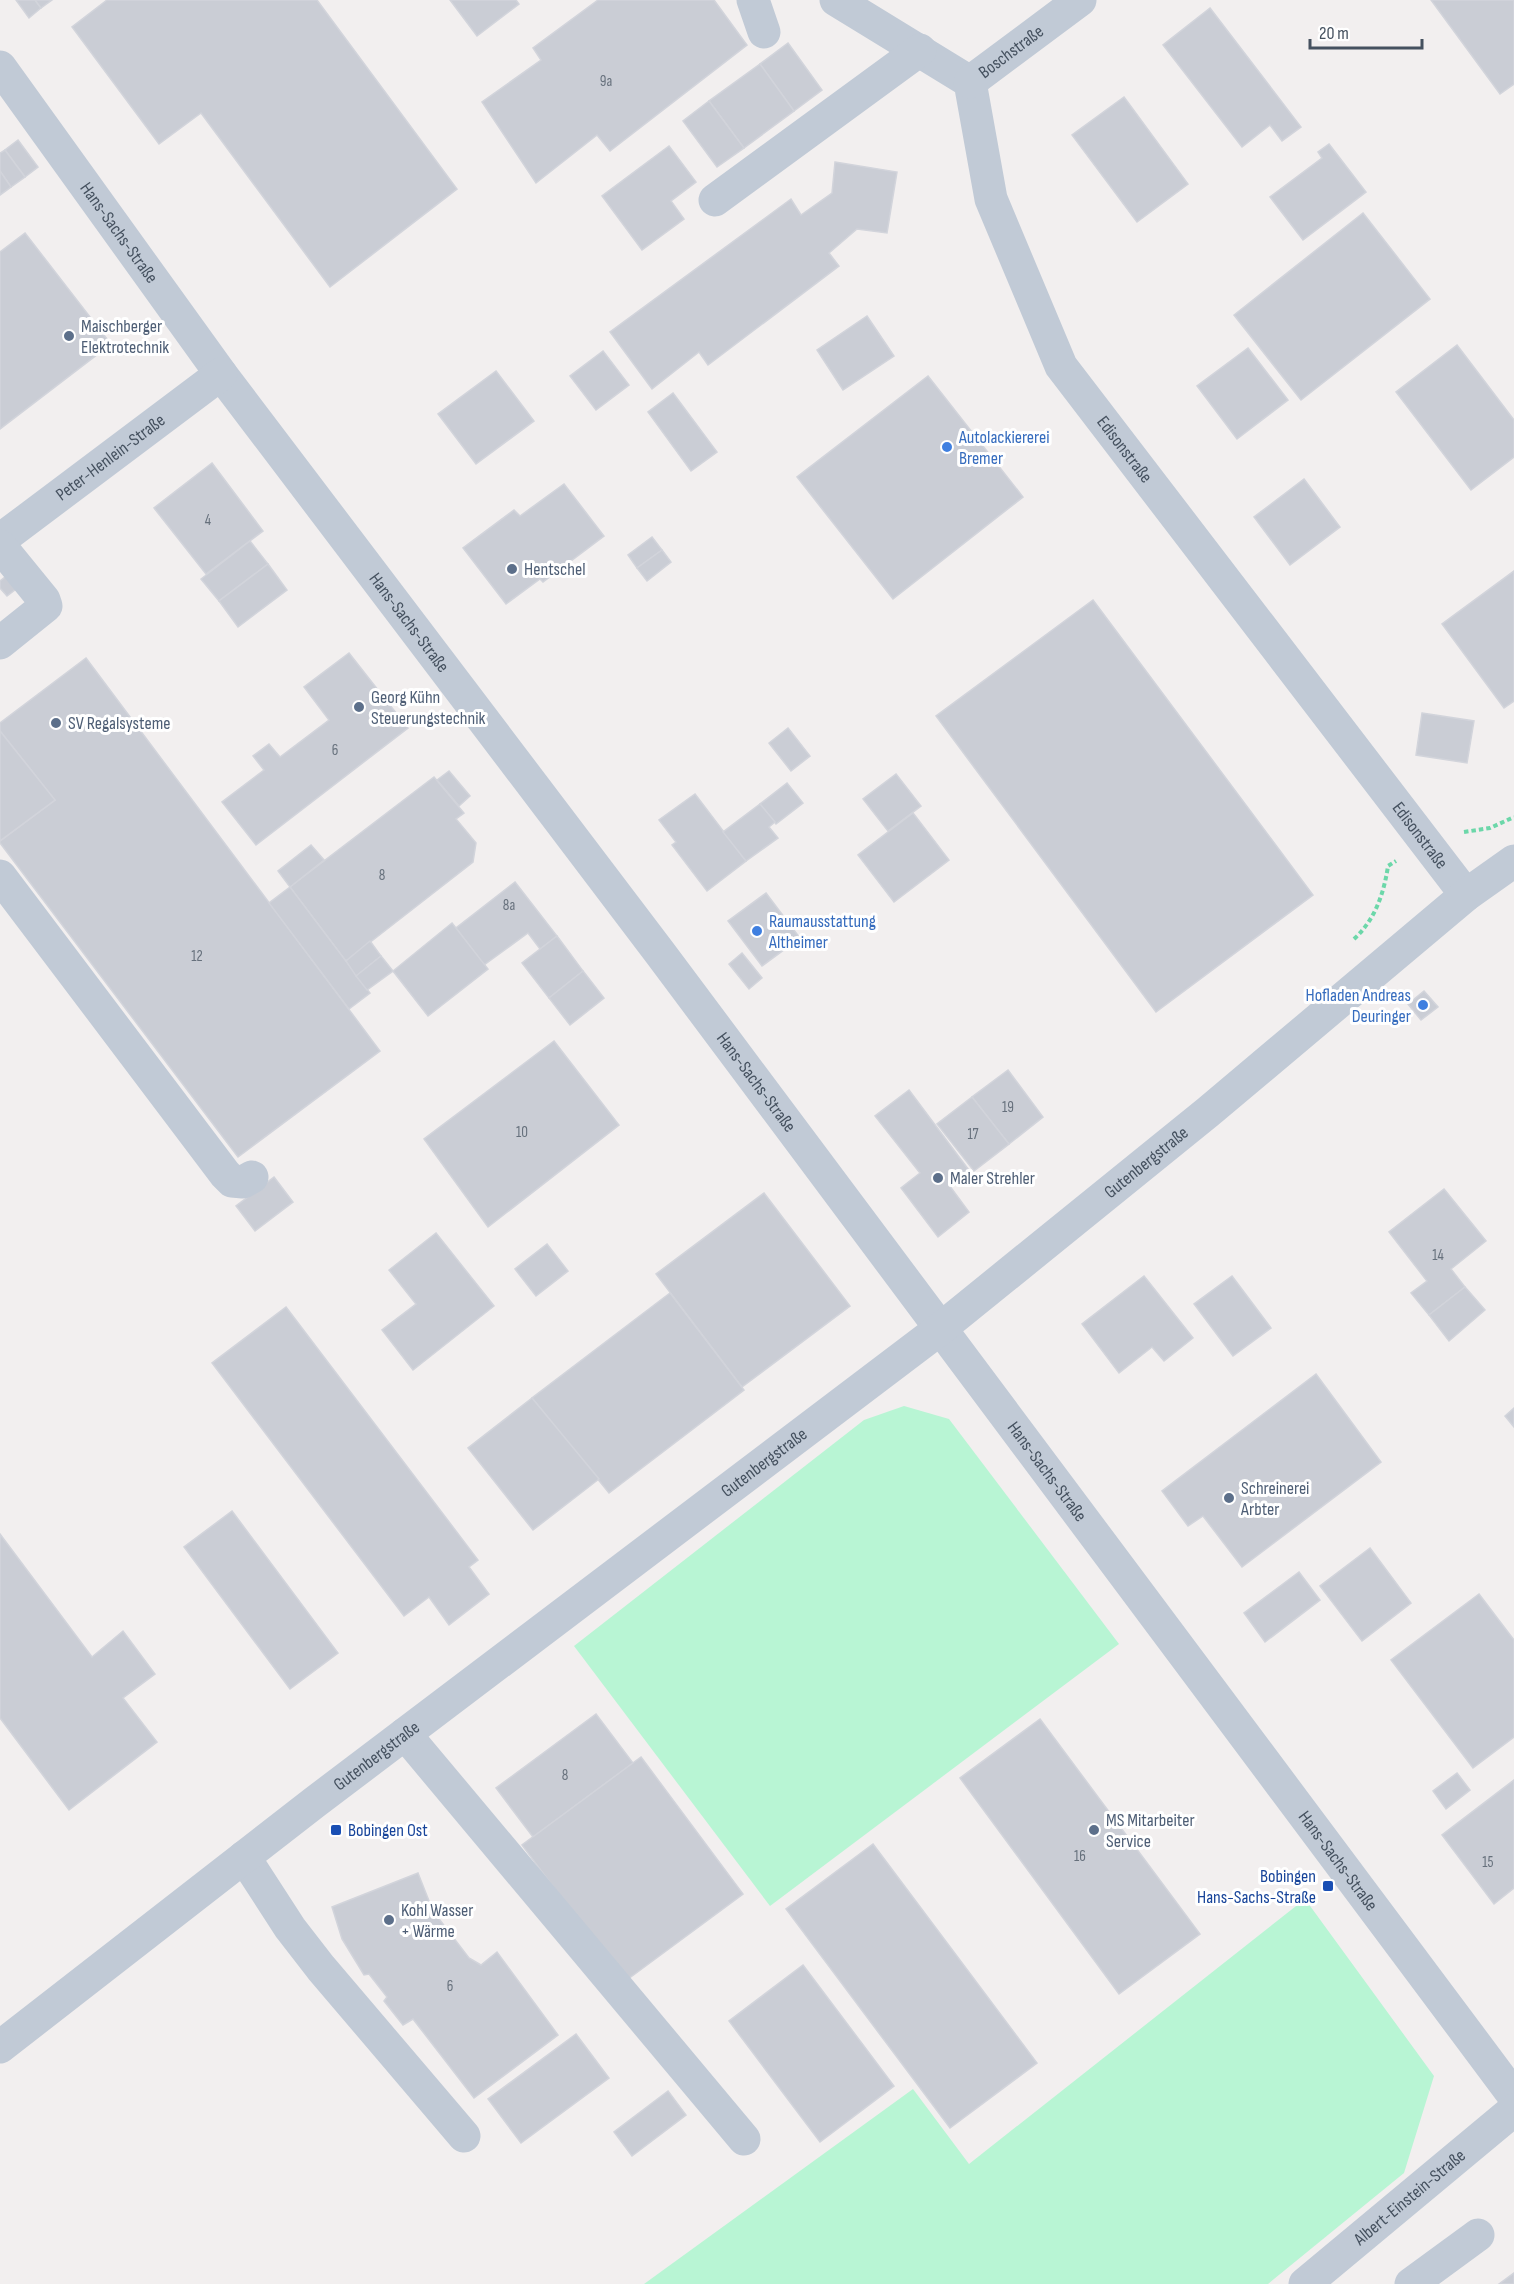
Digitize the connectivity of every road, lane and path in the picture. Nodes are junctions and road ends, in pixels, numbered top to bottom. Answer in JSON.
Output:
{"nodes":[{"id":1,"x":753,"y":0,"type":"edge"},
{"id":2,"x":836,"y":0,"type":"edge"},
{"id":3,"x":1080,"y":0,"type":"edge"},
{"id":4,"x":764,"y":32,"type":"dead end"},
{"id":5,"x":920,"y":50,"type":"junction"},
{"id":6,"x":0,"y":66,"type":"edge"},
{"id":7,"x":969,"y":82,"type":"junction"},
{"id":8,"x":715,"y":200,"type":"dead end"},
{"id":9,"x":221,"y":374,"type":"junction"},
{"id":10,"x":0,"y":540,"type":"edge"},
{"id":11,"x":0,"y":546,"type":"edge"},
{"id":12,"x":0,"y":644,"type":"edge"},
{"id":13,"x":1514,"y":861,"type":"edge"},
{"id":14,"x":0,"y":876,"type":"edge"},
{"id":15,"x":1466,"y":895,"type":"junction"},
{"id":16,"x":252,"y":1177,"type":"dead end"},
{"id":17,"x":940,"y":1329,"type":"junction"},
{"id":18,"x":405,"y":1734,"type":"junction"},
{"id":19,"x":244,"y":1857,"type":"junction"},
{"id":20,"x":0,"y":2047,"type":"edge"},
{"id":21,"x":1514,"y":2096,"type":"edge"},
{"id":22,"x":1514,"y":2110,"type":"edge"},
{"id":23,"x":464,"y":2136,"type":"dead end"},
{"id":24,"x":744,"y":2139,"type":"dead end"},
{"id":25,"x":1478,"y":2235,"type":"dead end"},
{"id":26,"x":1321,"y":2279,"type":"edge"},
{"id":27,"x":1412,"y":2284,"type":"edge"}],
"edges":[{"from":1,"to":4,"type":"street"},
{"from":2,"to":5,"type":"street"},
{"from":3,"to":7,"type":"street","name":"Boschstraße"},
{"from":5,"to":7,"type":"street"},
{"from":5,"to":8,"type":"street"},
{"from":6,"to":9,"type":"street","name":"Hans-Sachs-Straße"},
{"from":7,"to":15,"type":"street","name":"Edisonstraße"},
{"from":9,"to":10,"type":"street","name":"Peter-Henlein-Straße"},
{"from":9,"to":17,"type":"street","name":"Hans-Sachs-Straße"},
{"from":11,"to":12,"type":"street"},
{"from":13,"to":15,"type":"street","name":"Gutenbergstraße"},
{"from":14,"to":16,"type":"street"},
{"from":15,"to":17,"type":"street","name":"Gutenbergstraße"},
{"from":17,"to":18,"type":"street","name":"Gutenbergstraße"},
{"from":17,"to":21,"type":"street","name":"Hans-Sachs-Straße"},
{"from":18,"to":19,"type":"street","name":"Gutenbergstraße"},
{"from":18,"to":24,"type":"street"},
{"from":19,"to":20,"type":"street","name":"Gutenbergstraße"},
{"from":19,"to":23,"type":"street"},
{"from":22,"to":26,"type":"street","name":"Albert-Einstein-Straße"},
{"from":25,"to":27,"type":"street"}]}
